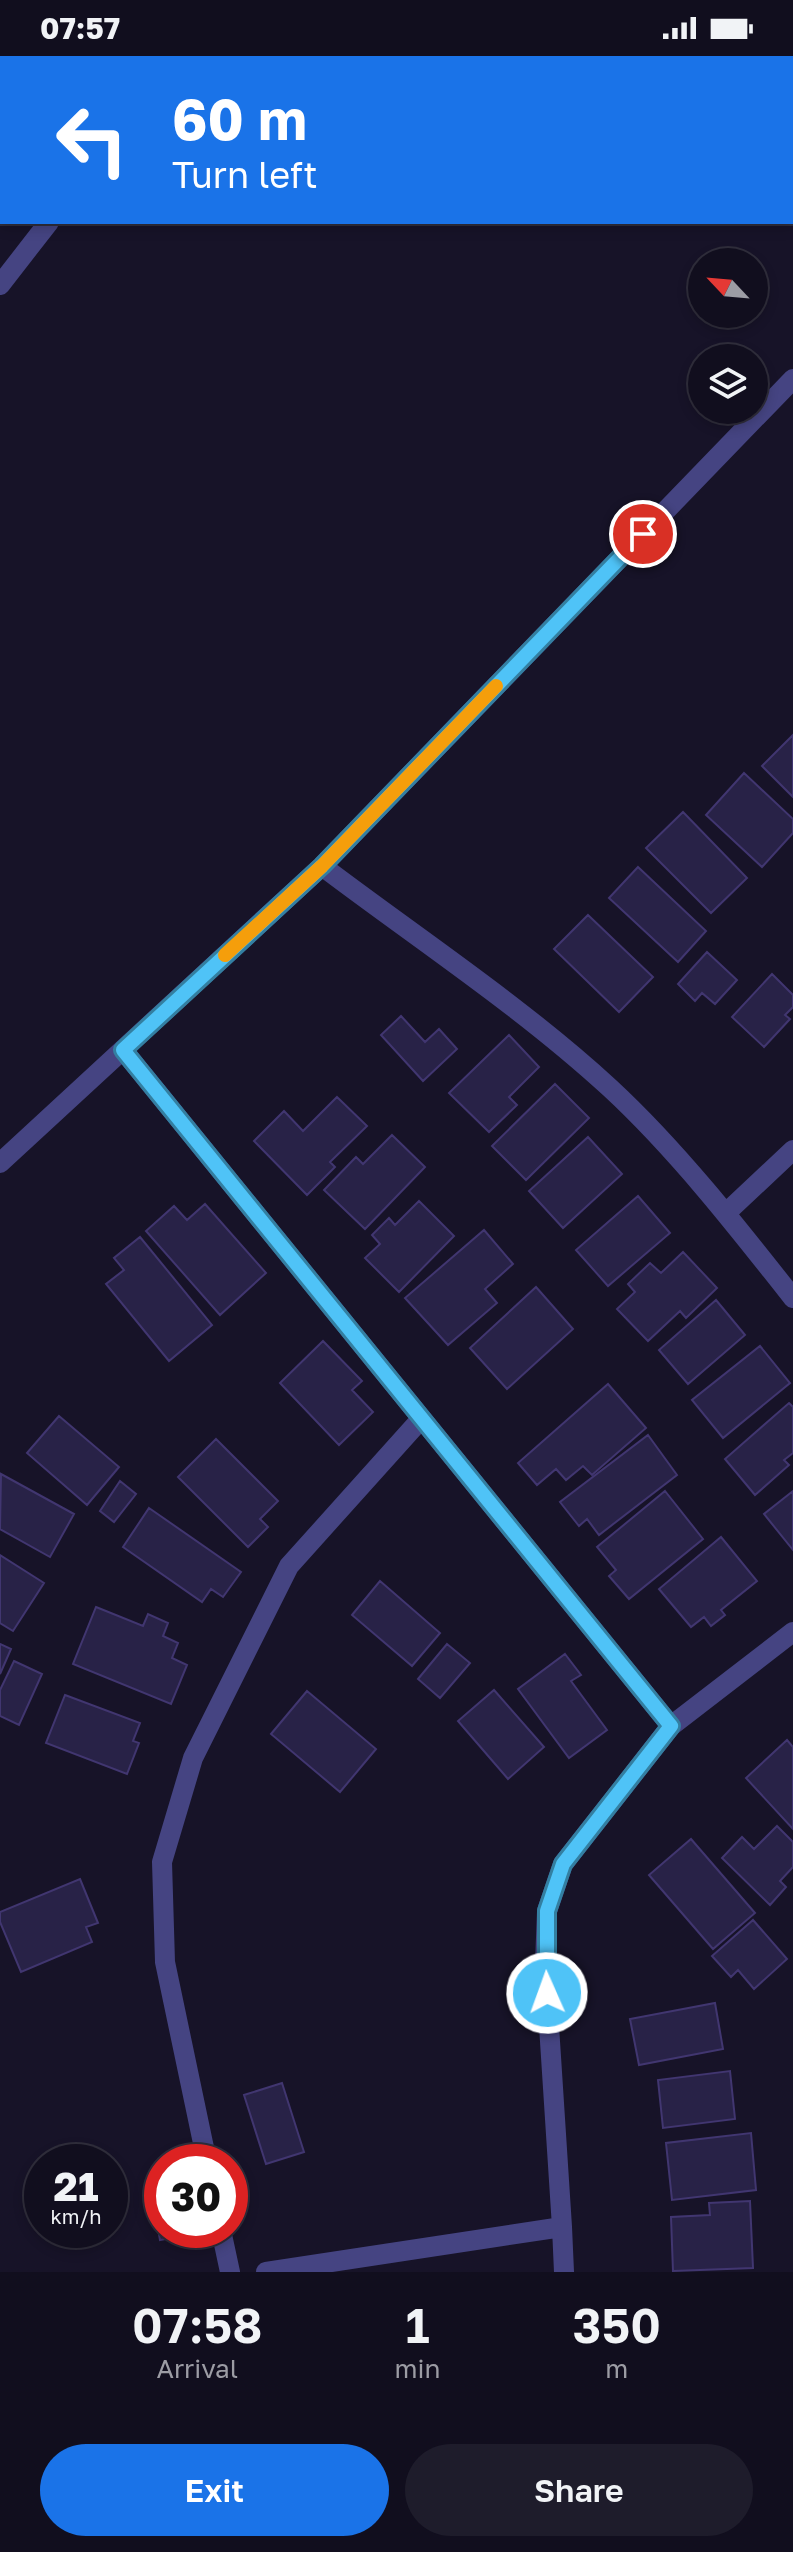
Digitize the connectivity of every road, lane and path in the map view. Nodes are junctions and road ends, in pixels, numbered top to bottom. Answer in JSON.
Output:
{"nodes":[{"id":1,"x":47,"y":224,"type":"edge"},
{"id":2,"x":0,"y":285,"type":"edge"},
{"id":3,"x":793,"y":379,"type":"edge"},
{"id":4,"x":322,"y":866,"type":"junction"},
{"id":5,"x":123,"y":1050,"type":"junction"},
{"id":6,"x":793,"y":1150,"type":"edge"},
{"id":7,"x":0,"y":1163,"type":"edge"},
{"id":8,"x":726,"y":1213,"type":"junction"},
{"id":9,"x":793,"y":1298,"type":"edge"},
{"id":10,"x":421,"y":1419,"type":"junction"},
{"id":11,"x":793,"y":1632,"type":"edge"},
{"id":12,"x":671,"y":1726,"type":"junction"},
{"id":13,"x":203,"y":2144,"type":"edge"},
{"id":14,"x":562,"y":2227,"type":"junction"},
{"id":15,"x":225,"y":2248,"type":"edge"},
{"id":16,"x":230,"y":2272,"type":"edge"},
{"id":17,"x":266,"y":2272,"type":"edge"},
{"id":18,"x":564,"y":2272,"type":"edge"}],
"edges":[{"from":1,"to":2,"type":"street"},
{"from":3,"to":4,"type":"street"},
{"from":4,"to":5,"type":"street"},
{"from":4,"to":8,"type":"street"},
{"from":5,"to":7,"type":"street"},
{"from":5,"to":10,"type":"street"},
{"from":6,"to":8,"type":"street"},
{"from":8,"to":9,"type":"street"},
{"from":10,"to":12,"type":"street"},
{"from":10,"to":13,"type":"street"},
{"from":11,"to":12,"type":"street"},
{"from":12,"to":14,"type":"street"},
{"from":14,"to":17,"type":"street"},
{"from":14,"to":18,"type":"street"},
{"from":15,"to":16,"type":"street"}]}
